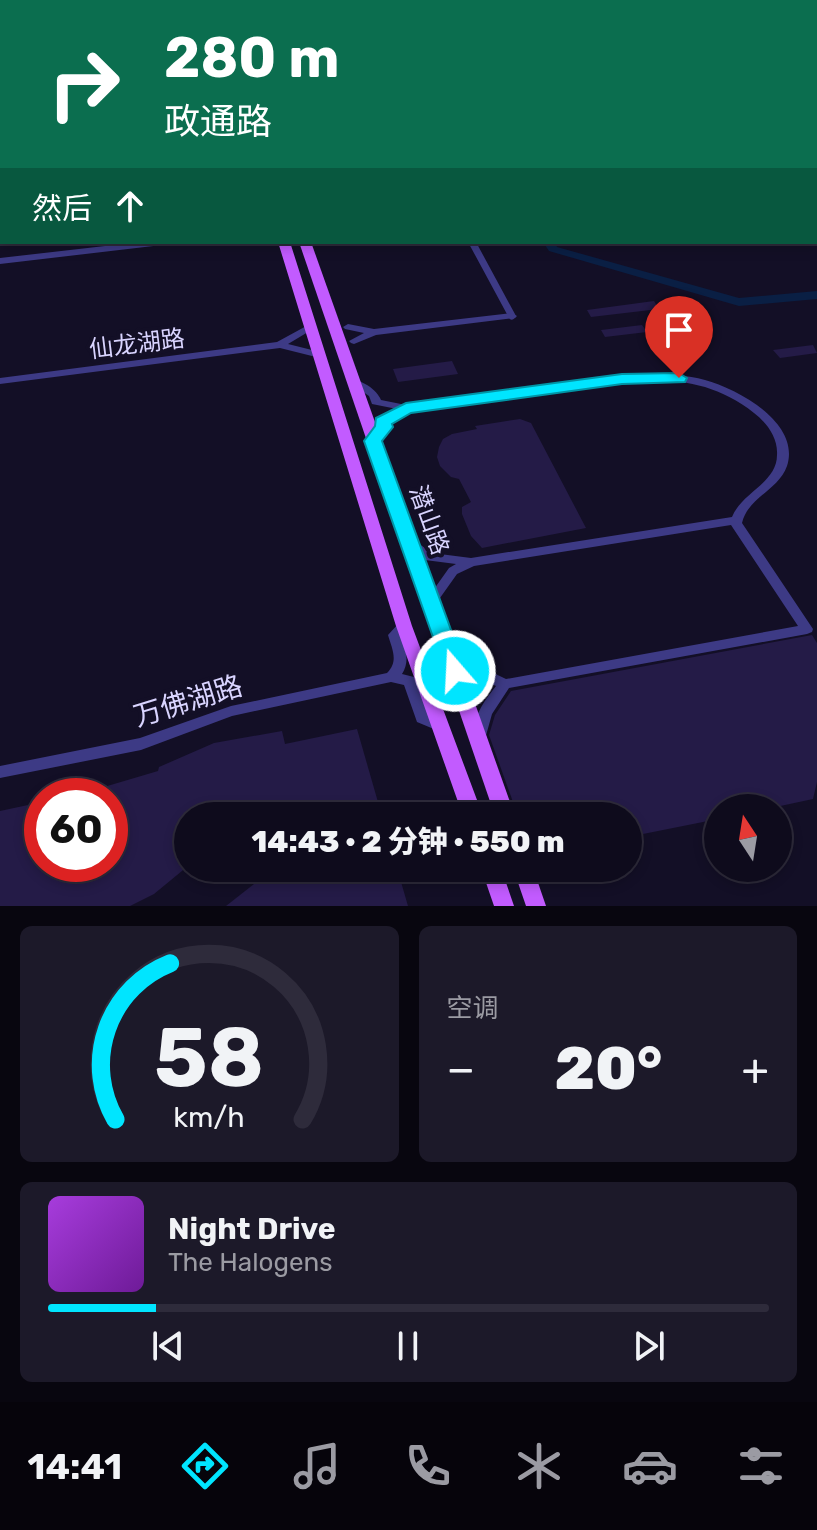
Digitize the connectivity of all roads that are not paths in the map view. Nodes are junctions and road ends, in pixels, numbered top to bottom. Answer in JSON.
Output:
{"nodes":[{"id":1,"x":145,"y":244,"type":"edge"},
{"id":2,"x":285,"y":244,"type":"edge"},
{"id":3,"x":306,"y":244,"type":"edge"},
{"id":4,"x":473,"y":244,"type":"edge"},
{"id":5,"x":0,"y":261,"type":"edge"},
{"id":6,"x":512,"y":316,"type":"joint"},
{"id":7,"x":310,"y":327,"type":"junction"},
{"id":8,"x":348,"y":327,"type":"dead end"},
{"id":9,"x":374,"y":332,"type":"junction"},
{"id":10,"x":354,"y":341,"type":"dead end"},
{"id":11,"x":280,"y":345,"type":"junction"},
{"id":12,"x":320,"y":355,"type":"junction"},
{"id":13,"x":0,"y":381,"type":"edge"},
{"id":14,"x":352,"y":381,"type":"junction"},
{"id":15,"x":406,"y":408,"type":"junction"},
{"id":16,"x":373,"y":441,"type":"junction"},
{"id":17,"x":736,"y":520,"type":"junction"},
{"id":18,"x":410,"y":543,"type":"junction"},
{"id":19,"x":471,"y":562,"type":"junction"},
{"id":20,"x":431,"y":602,"type":"junction"},
{"id":21,"x":404,"y":626,"type":"junction"},
{"id":22,"x":812,"y":629,"type":"edge"},
{"id":23,"x":446,"y":647,"type":"junction"},
{"id":24,"x":391,"y":677,"type":"junction"},
{"id":25,"x":505,"y":684,"type":"junction"},
{"id":26,"x":441,"y":726,"type":"junction"},
{"id":27,"x":480,"y":744,"type":"junction"},
{"id":28,"x":0,"y":772,"type":"edge"},
{"id":29,"x":468,"y":802,"type":"edge"},
{"id":30,"x":500,"y":802,"type":"edge"},
{"id":31,"x":496,"y":882,"type":"edge"},
{"id":32,"x":528,"y":882,"type":"edge"},
{"id":33,"x":504,"y":906,"type":"edge"},
{"id":34,"x":536,"y":906,"type":"edge"}],
"edges":[{"from":1,"to":5,"type":"street"},
{"from":2,"to":7,"type":"main road"},
{"from":3,"to":14,"type":"main road","name":"潜山路"},
{"from":4,"to":6,"type":"street"},
{"from":6,"to":9,"type":"street"},
{"from":7,"to":11,"type":"street"},
{"from":7,"to":12,"type":"main road"},
{"from":8,"to":9,"type":"street"},
{"from":9,"to":10,"type":"street"},
{"from":11,"to":12,"type":"street"},
{"from":11,"to":13,"type":"street","name":"仙龙湖路"},
{"from":12,"to":21,"type":"main road"},
{"from":14,"to":15,"type":"street"},
{"from":14,"to":16,"type":"main road","name":"潜山路"},
{"from":15,"to":16,"type":"street"},
{"from":15,"to":17,"type":"street"},
{"from":16,"to":18,"type":"main road","name":"潜山路"},
{"from":17,"to":19,"type":"street"},
{"from":17,"to":22,"type":"street"},
{"from":18,"to":19,"type":"street"},
{"from":18,"to":20,"type":"main road","name":"潜山路"},
{"from":19,"to":20,"type":"street"},
{"from":20,"to":23,"type":"main road","name":"潜山路"},
{"from":21,"to":24,"type":"street"},
{"from":21,"to":26,"type":"main road"},
{"from":22,"to":25,"type":"street"},
{"from":23,"to":25,"type":"street"},
{"from":23,"to":27,"type":"main road","name":"潜山路"},
{"from":24,"to":26,"type":"street"},
{"from":24,"to":28,"type":"street","name":"万佛湖路"},
{"from":25,"to":27,"type":"street"},
{"from":26,"to":29,"type":"main road"},
{"from":27,"to":30,"type":"main road","name":"潜山路"},
{"from":31,"to":33,"type":"main road"},
{"from":32,"to":34,"type":"main road"}]}
